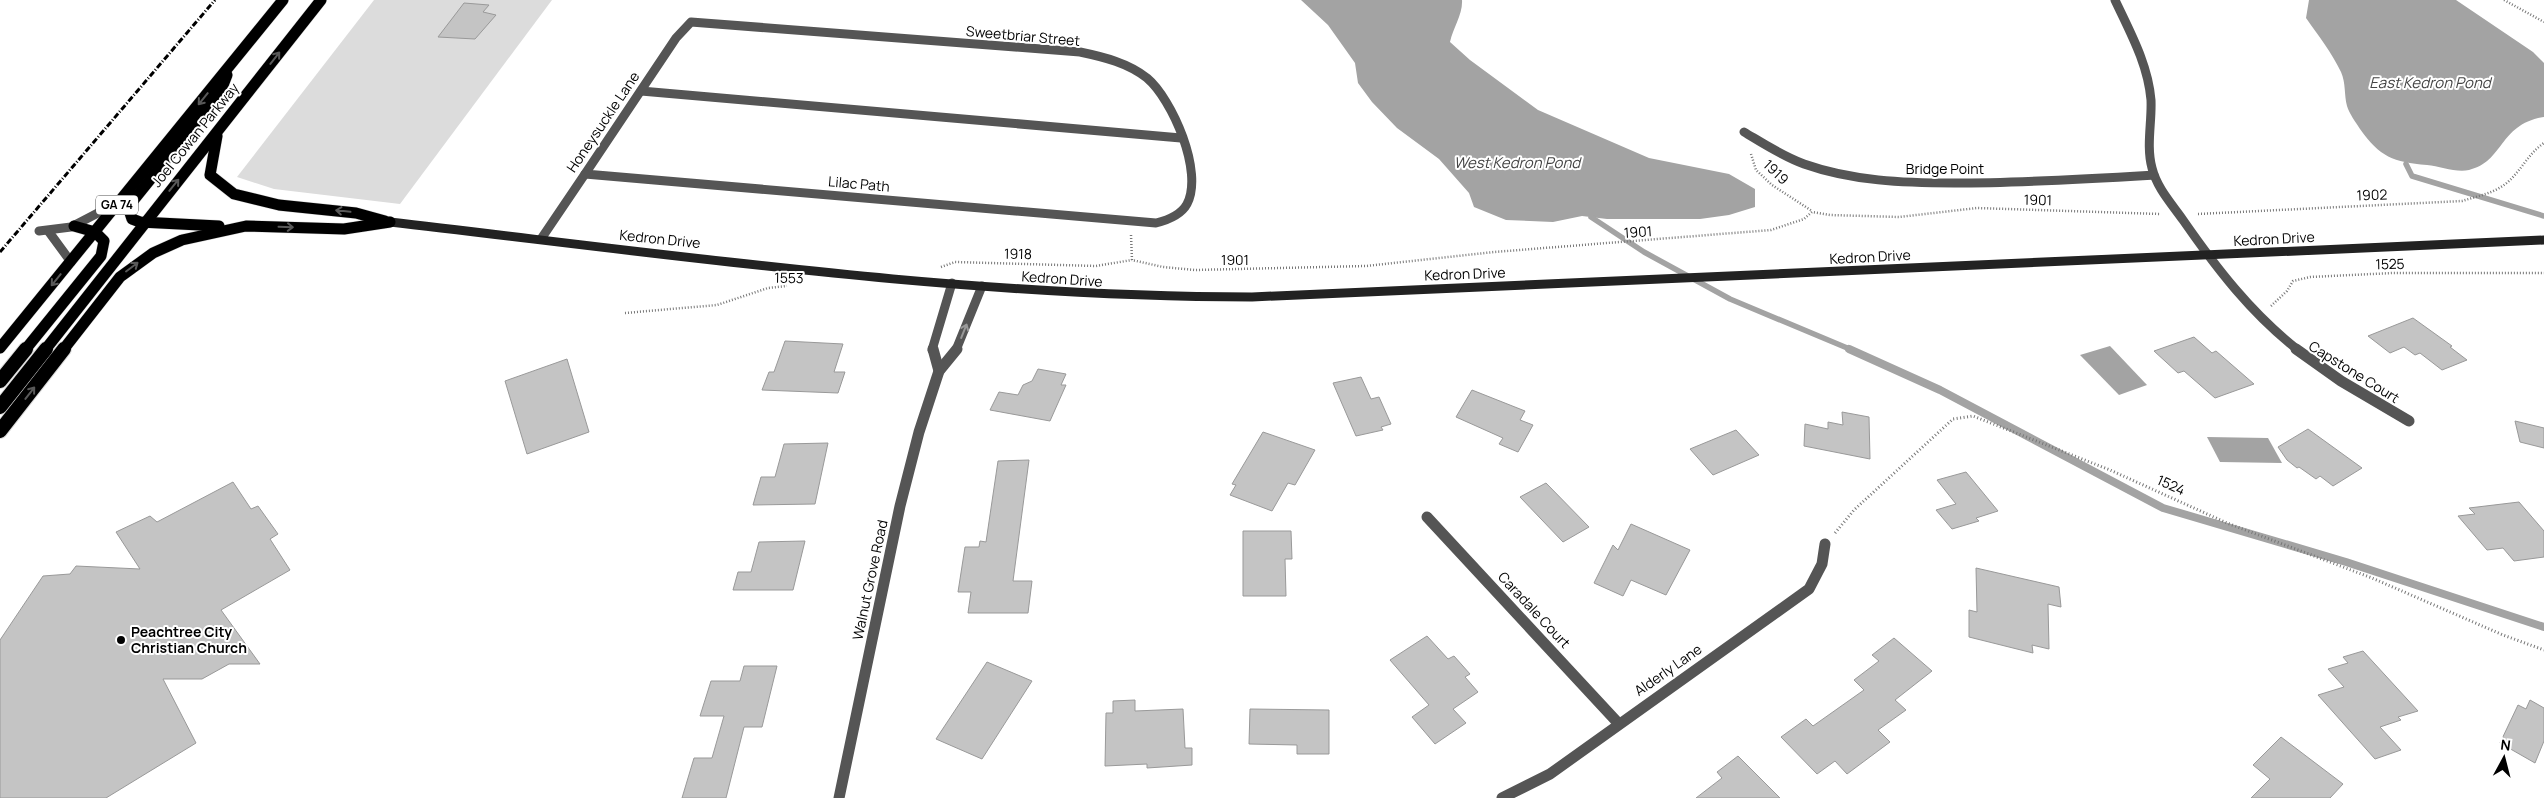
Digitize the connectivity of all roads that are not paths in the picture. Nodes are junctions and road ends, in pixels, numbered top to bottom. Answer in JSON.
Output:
{"nodes":[{"id":1,"x":283,"y":0,"type":"edge"},
{"id":2,"x":320,"y":0,"type":"edge"},
{"id":3,"x":2115,"y":0,"type":"edge"},
{"id":4,"x":691,"y":22,"type":"joint"},
{"id":5,"x":233,"y":61,"type":"junction"},
{"id":6,"x":641,"y":91,"type":"junction"},
{"id":7,"x":220,"y":129,"type":"junction"},
{"id":8,"x":1744,"y":132,"type":"road end"},
{"id":9,"x":1181,"y":138,"type":"junction"},
{"id":10,"x":584,"y":174,"type":"junction"},
{"id":11,"x":2154,"y":174,"type":"junction"},
{"id":12,"x":120,"y":201,"type":"junction"},
{"id":13,"x":390,"y":222,"type":"junction"},
{"id":14,"x":1131,"y":222,"type":"joint"},
{"id":15,"x":144,"y":223,"type":"junction"},
{"id":16,"x":74,"y":226,"type":"junction"},
{"id":17,"x":246,"y":226,"type":"junction"},
{"id":18,"x":96,"y":232,"type":"junction"},
{"id":19,"x":541,"y":239,"type":"junction"},
{"id":20,"x":2544,"y":240,"type":"edge"},
{"id":21,"x":2205,"y":256,"type":"junction"},
{"id":22,"x":71,"y":262,"type":"junction"},
{"id":23,"x":952,"y":283,"type":"junction"},
{"id":24,"x":982,"y":286,"type":"junction"},
{"id":25,"x":0,"y":348,"type":"edge"},
{"id":26,"x":939,"y":371,"type":"junction"},
{"id":27,"x":0,"y":381,"type":"edge"},
{"id":28,"x":0,"y":407,"type":"edge"},
{"id":29,"x":2409,"y":420,"type":"dead end"},
{"id":30,"x":0,"y":431,"type":"edge"},
{"id":31,"x":1427,"y":517,"type":"dead end"},
{"id":32,"x":1825,"y":544,"type":"road end"},
{"id":33,"x":1619,"y":724,"type":"junction"},
{"id":34,"x":839,"y":798,"type":"edge"},
{"id":35,"x":1502,"y":798,"type":"edge"}],
"edges":[{"from":1,"to":5,"type":"main road","name":"Joel Cowan Parkway","number":"GA 74"},
{"from":7,"to":2,"type":"main road","name":"Joel Cowan Parkway","number":"GA 74","one_way":true},
{"from":3,"to":11,"type":"street"},
{"from":4,"to":6,"type":"street","name":"Honeysuckle Lane"},
{"from":4,"to":9,"type":"street","name":"Sweetbriar Street"},
{"from":5,"to":12,"type":"main road","name":"Joel Cowan Parkway","number":"GA 74","one_way":true},
{"from":5,"to":15,"type":"main road"},
{"from":6,"to":9,"type":"street"},
{"from":6,"to":10,"type":"street","name":"Honeysuckle Lane"},
{"from":13,"to":7,"type":"main road","one_way":true},
{"from":15,"to":7,"type":"main road","name":"Joel Cowan Parkway","number":"GA 74","one_way":true},
{"from":8,"to":11,"type":"street","name":"Bridge Point"},
{"from":9,"to":14,"type":"street","name":"Sweetbriar Street"},
{"from":10,"to":14,"type":"street","name":"Lilac Path"},
{"from":10,"to":19,"type":"street","name":"Honeysuckle Lane"},
{"from":11,"to":21,"type":"street","name":"Capstone Court"},
{"from":12,"to":16,"type":"street"},
{"from":12,"to":18,"type":"main road","name":"Joel Cowan Parkway","number":"GA 74"},
{"from":17,"to":13,"type":"main road","one_way":true},
{"from":13,"to":19,"type":"street","name":"Kedron Drive"},
{"from":15,"to":17,"type":"main road"},
{"from":15,"to":28,"type":"main road","name":"Joel Cowan Parkway","number":"GA 74"},
{"from":16,"to":18,"type":"main road"},
{"from":16,"to":22,"type":"street"},
{"from":30,"to":17,"type":"main road","one_way":true},
{"from":18,"to":22,"type":"main road","name":"Joel Cowan Parkway","number":"GA 74"},
{"from":18,"to":27,"type":"main road"},
{"from":19,"to":23,"type":"street","name":"Kedron Drive"},
{"from":20,"to":21,"type":"street","name":"Kedron Drive"},
{"from":21,"to":24,"type":"street","name":"Kedron Drive"},
{"from":21,"to":29,"type":"street","name":"Capstone Court"},
{"from":22,"to":25,"type":"main road","name":"Joel Cowan Parkway","number":"GA 74","one_way":true},
{"from":23,"to":24,"type":"street","name":"Kedron Drive"},
{"from":23,"to":26,"type":"street"},
{"from":26,"to":24,"type":"street","name":"Walnut Grove Road","one_way":true},
{"from":26,"to":34,"type":"street","name":"Walnut Grove Road"},
{"from":31,"to":33,"type":"street","name":"Caradale Court"},
{"from":32,"to":33,"type":"street","name":"Alderly Lane"},
{"from":33,"to":35,"type":"street","name":"Alderly Lane"}]}
